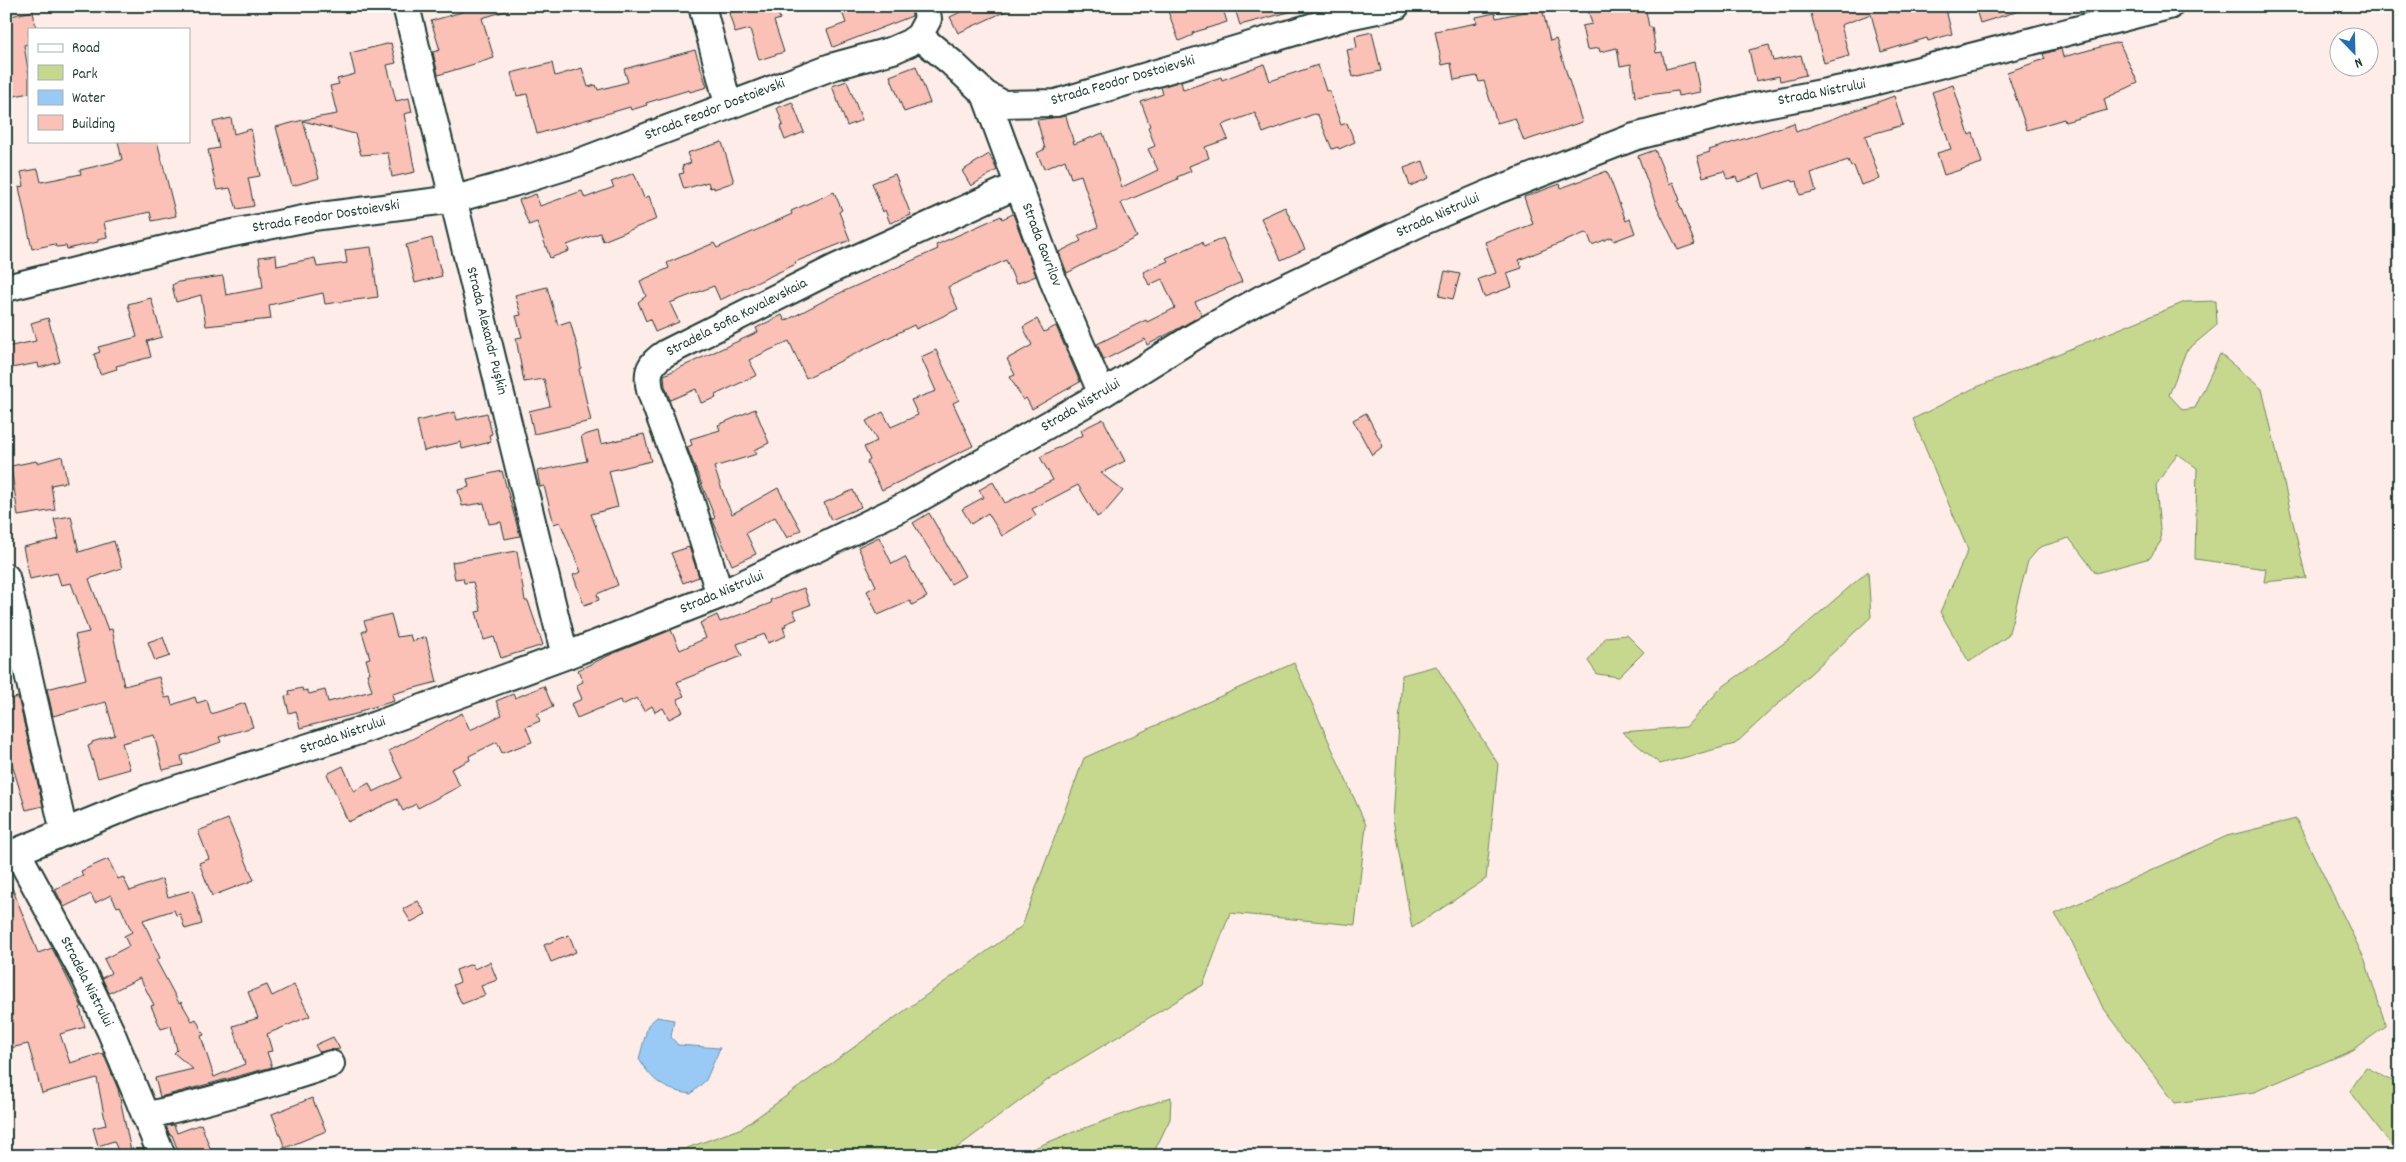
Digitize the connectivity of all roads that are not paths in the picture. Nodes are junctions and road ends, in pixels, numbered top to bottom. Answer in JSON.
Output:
{"nodes":[{"id":1,"x":406,"y":6,"type":"edge"},
{"id":2,"x":702,"y":6,"type":"edge"},
{"id":3,"x":926,"y":6,"type":"edge"},
{"id":4,"x":1396,"y":6,"type":"edge"},
{"id":5,"x":2169,"y":6,"type":"edge"},
{"id":6,"x":2120,"y":12,"type":"edge"},
{"id":7,"x":919,"y":36,"type":"junction"},
{"id":8,"x":984,"y":94,"type":"junction"},
{"id":9,"x":728,"y":104,"type":"junction"},
{"id":10,"x":1018,"y":186,"type":"junction"},
{"id":11,"x":454,"y":198,"type":"junction"},
{"id":12,"x":6,"y":288,"type":"edge"},
{"id":13,"x":1102,"y":394,"type":"junction"},
{"id":14,"x":6,"y":577,"type":"edge"},
{"id":15,"x":720,"y":595,"type":"junction"},
{"id":16,"x":565,"y":656,"type":"junction"},
{"id":17,"x":64,"y":832,"type":"junction"},
{"id":18,"x":12,"y":854,"type":"edge"},
{"id":19,"x":331,"y":1064,"type":"dead end"},
{"id":20,"x":145,"y":1116,"type":"junction"},
{"id":21,"x":162,"y":1156,"type":"edge"}],
"edges":[{"from":1,"to":11,"type":"street","name":"Strada Alexandr Pușkin"},
{"from":2,"to":9,"type":"street"},
{"from":3,"to":7,"type":"street"},
{"from":4,"to":8,"type":"street","name":"Strada Feodor Dostoievski"},
{"from":5,"to":6,"type":"street","name":"Strada Nistrului"},
{"from":6,"to":13,"type":"street","name":"Strada Nistrului"},
{"from":7,"to":8,"type":"street","name":"Strada Feodor Dostoievski"},
{"from":7,"to":9,"type":"street","name":"Strada Feodor Dostoievski"},
{"from":8,"to":10,"type":"street","name":"Strada Gavrilov"},
{"from":9,"to":11,"type":"street","name":"Strada Feodor Dostoievski"},
{"from":10,"to":13,"type":"street","name":"Strada Gavrilov"},
{"from":10,"to":15,"type":"street","name":"Stradela Sofia Kovalevskaia"},
{"from":11,"to":12,"type":"street","name":"Strada Feodor Dostoievski"},
{"from":11,"to":16,"type":"street","name":"Strada Alexandr Pușkin"},
{"from":13,"to":15,"type":"street","name":"Strada Nistrului"},
{"from":14,"to":17,"type":"street"},
{"from":15,"to":16,"type":"street","name":"Strada Nistrului"},
{"from":16,"to":17,"type":"street","name":"Strada Nistrului"},
{"from":17,"to":18,"type":"street","name":"Strada Nistrului"},
{"from":18,"to":20,"type":"street","name":"Stradela Nistrului"},
{"from":19,"to":20,"type":"street"},
{"from":20,"to":21,"type":"street","name":"Stradela Nistrului"}]}
